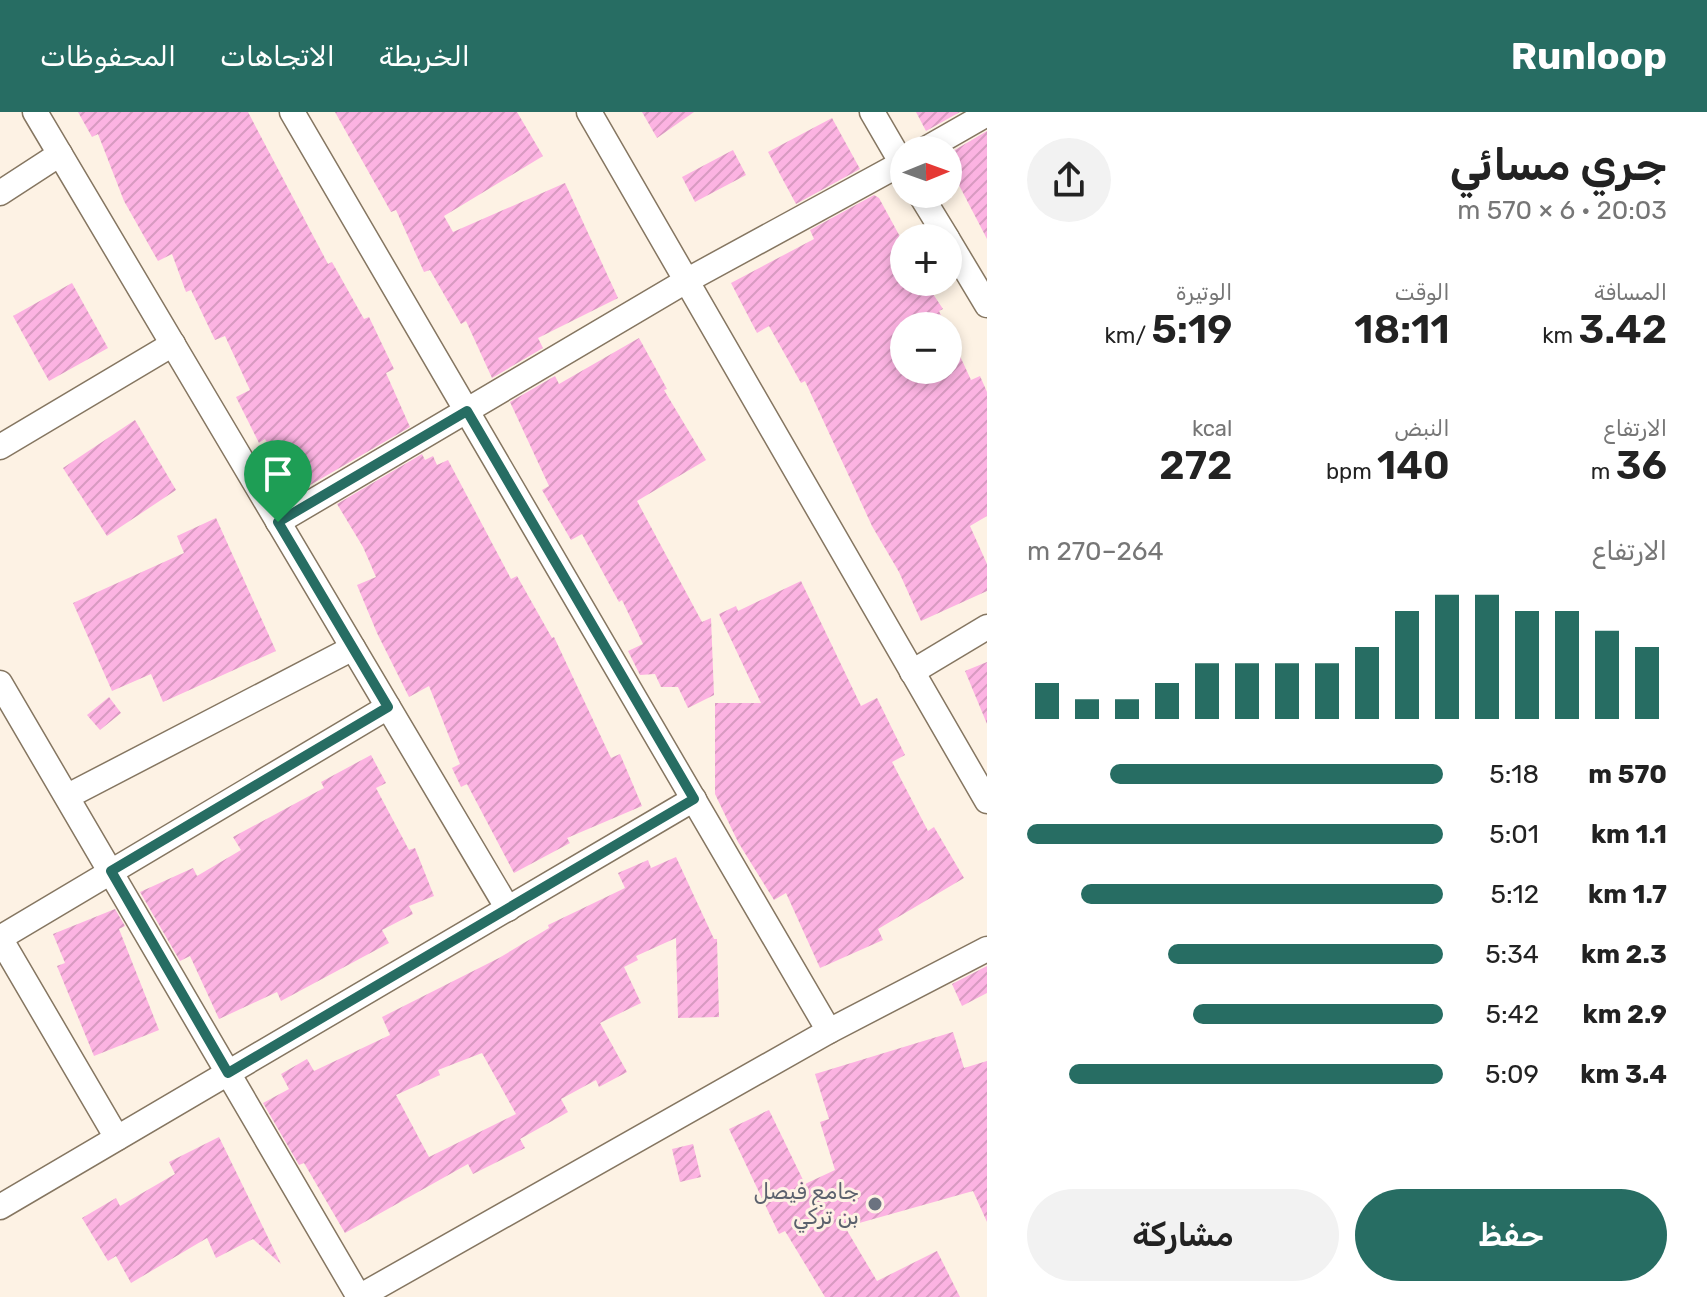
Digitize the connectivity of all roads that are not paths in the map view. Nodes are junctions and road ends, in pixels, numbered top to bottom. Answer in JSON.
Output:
{"nodes":[{"id":1,"x":35,"y":112,"type":"edge"},
{"id":2,"x":292,"y":112,"type":"edge"},
{"id":3,"x":589,"y":112,"type":"edge"},
{"id":4,"x":872,"y":112,"type":"edge"},
{"id":5,"x":987,"y":114,"type":"edge"},
{"id":6,"x":948,"y":136,"type":"edge"},
{"id":7,"x":890,"y":142,"type":"edge"},
{"id":8,"x":60,"y":154,"type":"junction"},
{"id":9,"x":890,"y":171,"type":"edge"},
{"id":10,"x":0,"y":193,"type":"edge"},
{"id":11,"x":962,"y":264,"type":"edge"},
{"id":12,"x":686,"y":281,"type":"junction"},
{"id":13,"x":987,"y":305,"type":"edge"},
{"id":14,"x":173,"y":344,"type":"junction"},
{"id":15,"x":467,"y":411,"type":"junction"},
{"id":16,"x":0,"y":447,"type":"edge"},
{"id":17,"x":278,"y":522,"type":"junction"},
{"id":18,"x":987,"y":627,"type":"edge"},
{"id":19,"x":353,"y":648,"type":"junction"},
{"id":20,"x":912,"y":672,"type":"junction"},
{"id":21,"x":0,"y":683,"type":"edge"},
{"id":22,"x":388,"y":707,"type":"junction"},
{"id":23,"x":68,"y":796,"type":"junction"},
{"id":24,"x":694,"y":799,"type":"junction"},
{"id":25,"x":987,"y":801,"type":"edge"},
{"id":26,"x":111,"y":871,"type":"junction"},
{"id":27,"x":508,"y":909,"type":"junction"},
{"id":28,"x":0,"y":938,"type":"edge"},
{"id":29,"x":987,"y":949,"type":"edge"},
{"id":30,"x":829,"y":1031,"type":"junction"},
{"id":31,"x":228,"y":1073,"type":"junction"},
{"id":32,"x":117,"y":1138,"type":"junction"},
{"id":33,"x":0,"y":1207,"type":"edge"},
{"id":34,"x":359,"y":1297,"type":"edge"}],
"edges":[{"from":1,"to":8,"type":"street"},
{"from":2,"to":15,"type":"street"},
{"from":3,"to":12,"type":"street"},
{"from":4,"to":7,"type":"street"},
{"from":5,"to":6,"type":"street"},
{"from":8,"to":10,"type":"street"},
{"from":8,"to":14,"type":"street"},
{"from":9,"to":12,"type":"street"},
{"from":11,"to":13,"type":"street"},
{"from":12,"to":15,"type":"street"},
{"from":12,"to":20,"type":"street"},
{"from":14,"to":16,"type":"street"},
{"from":14,"to":17,"type":"street"},
{"from":15,"to":17,"type":"street"},
{"from":15,"to":24,"type":"street"},
{"from":17,"to":19,"type":"street"},
{"from":18,"to":20,"type":"street"},
{"from":19,"to":22,"type":"street"},
{"from":19,"to":23,"type":"street"},
{"from":20,"to":25,"type":"street"},
{"from":21,"to":23,"type":"street"},
{"from":22,"to":26,"type":"street"},
{"from":22,"to":27,"type":"street"},
{"from":23,"to":26,"type":"street"},
{"from":24,"to":27,"type":"street"},
{"from":24,"to":30,"type":"street"},
{"from":26,"to":28,"type":"street"},
{"from":26,"to":31,"type":"street"},
{"from":27,"to":31,"type":"street"},
{"from":28,"to":32,"type":"street"},
{"from":29,"to":30,"type":"street"},
{"from":30,"to":34,"type":"street"},
{"from":31,"to":32,"type":"street"},
{"from":31,"to":34,"type":"street"},
{"from":32,"to":33,"type":"street"}]}
